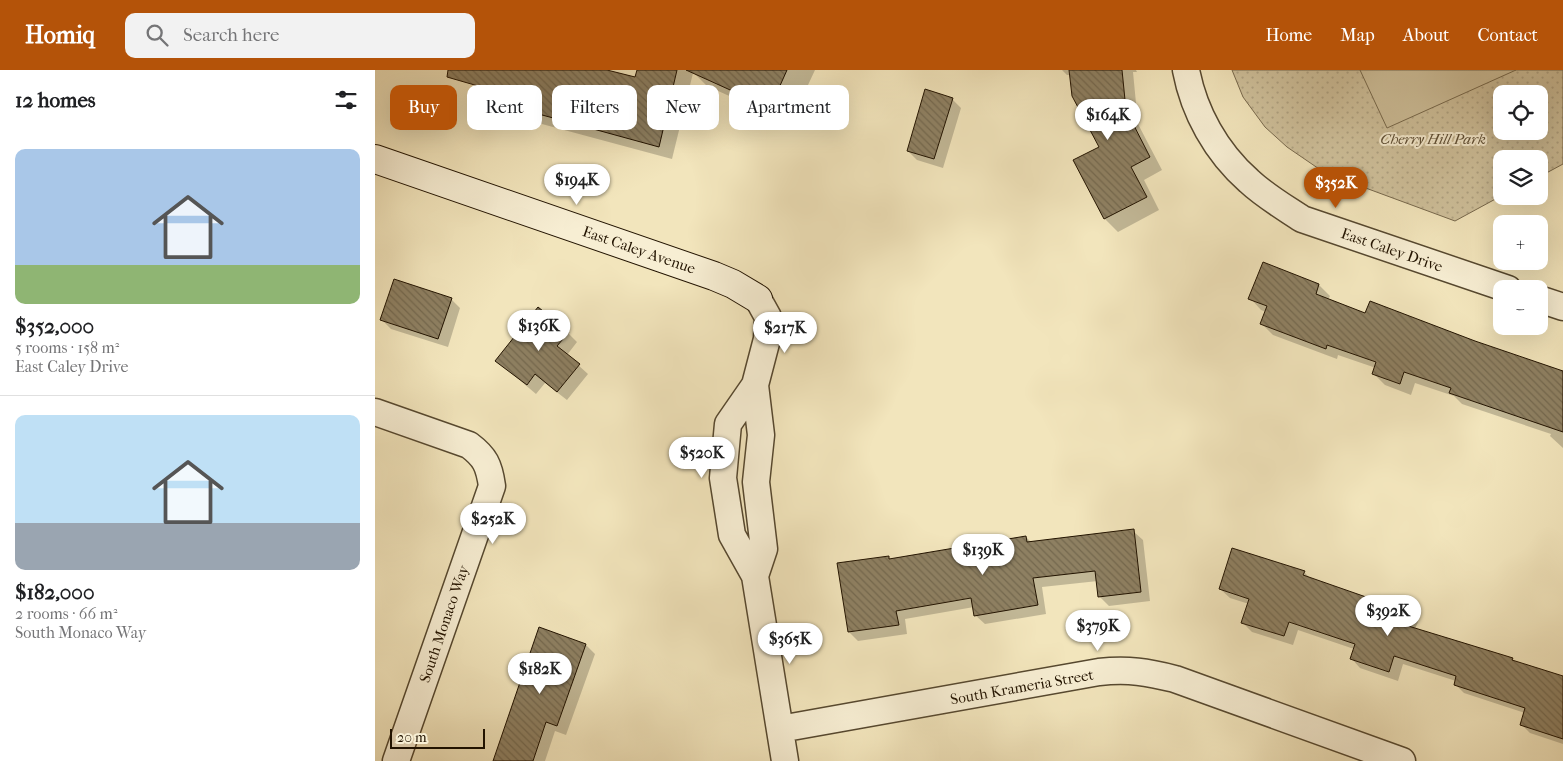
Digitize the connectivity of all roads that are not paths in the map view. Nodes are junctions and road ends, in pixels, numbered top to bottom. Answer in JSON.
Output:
{"nodes":[{"id":1,"x":1188,"y":79,"type":"edge"},
{"id":2,"x":375,"y":158,"type":"edge"},
{"id":3,"x":1493,"y":284,"type":"edge"},
{"id":4,"x":757,"y":299,"type":"joint"},
{"id":5,"x":1548,"y":302,"type":"edge"},
{"id":6,"x":1563,"y":307,"type":"edge"},
{"id":7,"x":375,"y":412,"type":"edge"},
{"id":8,"x":780,"y":729,"type":"junction"},
{"id":9,"x":396,"y":761,"type":"edge"},
{"id":10,"x":785,"y":761,"type":"edge"},
{"id":11,"x":1402,"y":761,"type":"edge"}],
"edges":[{"from":1,"to":3,"type":"street","name":"East Caley Drive"},
{"from":2,"to":4,"type":"street","name":"East Caley Avenue"},
{"from":4,"to":8,"type":"street"},
{"from":5,"to":6,"type":"street"},
{"from":7,"to":9,"type":"street","name":"South Monaco Way"},
{"from":8,"to":10,"type":"street"},
{"from":8,"to":11,"type":"street","name":"South Krameria Street"}]}
